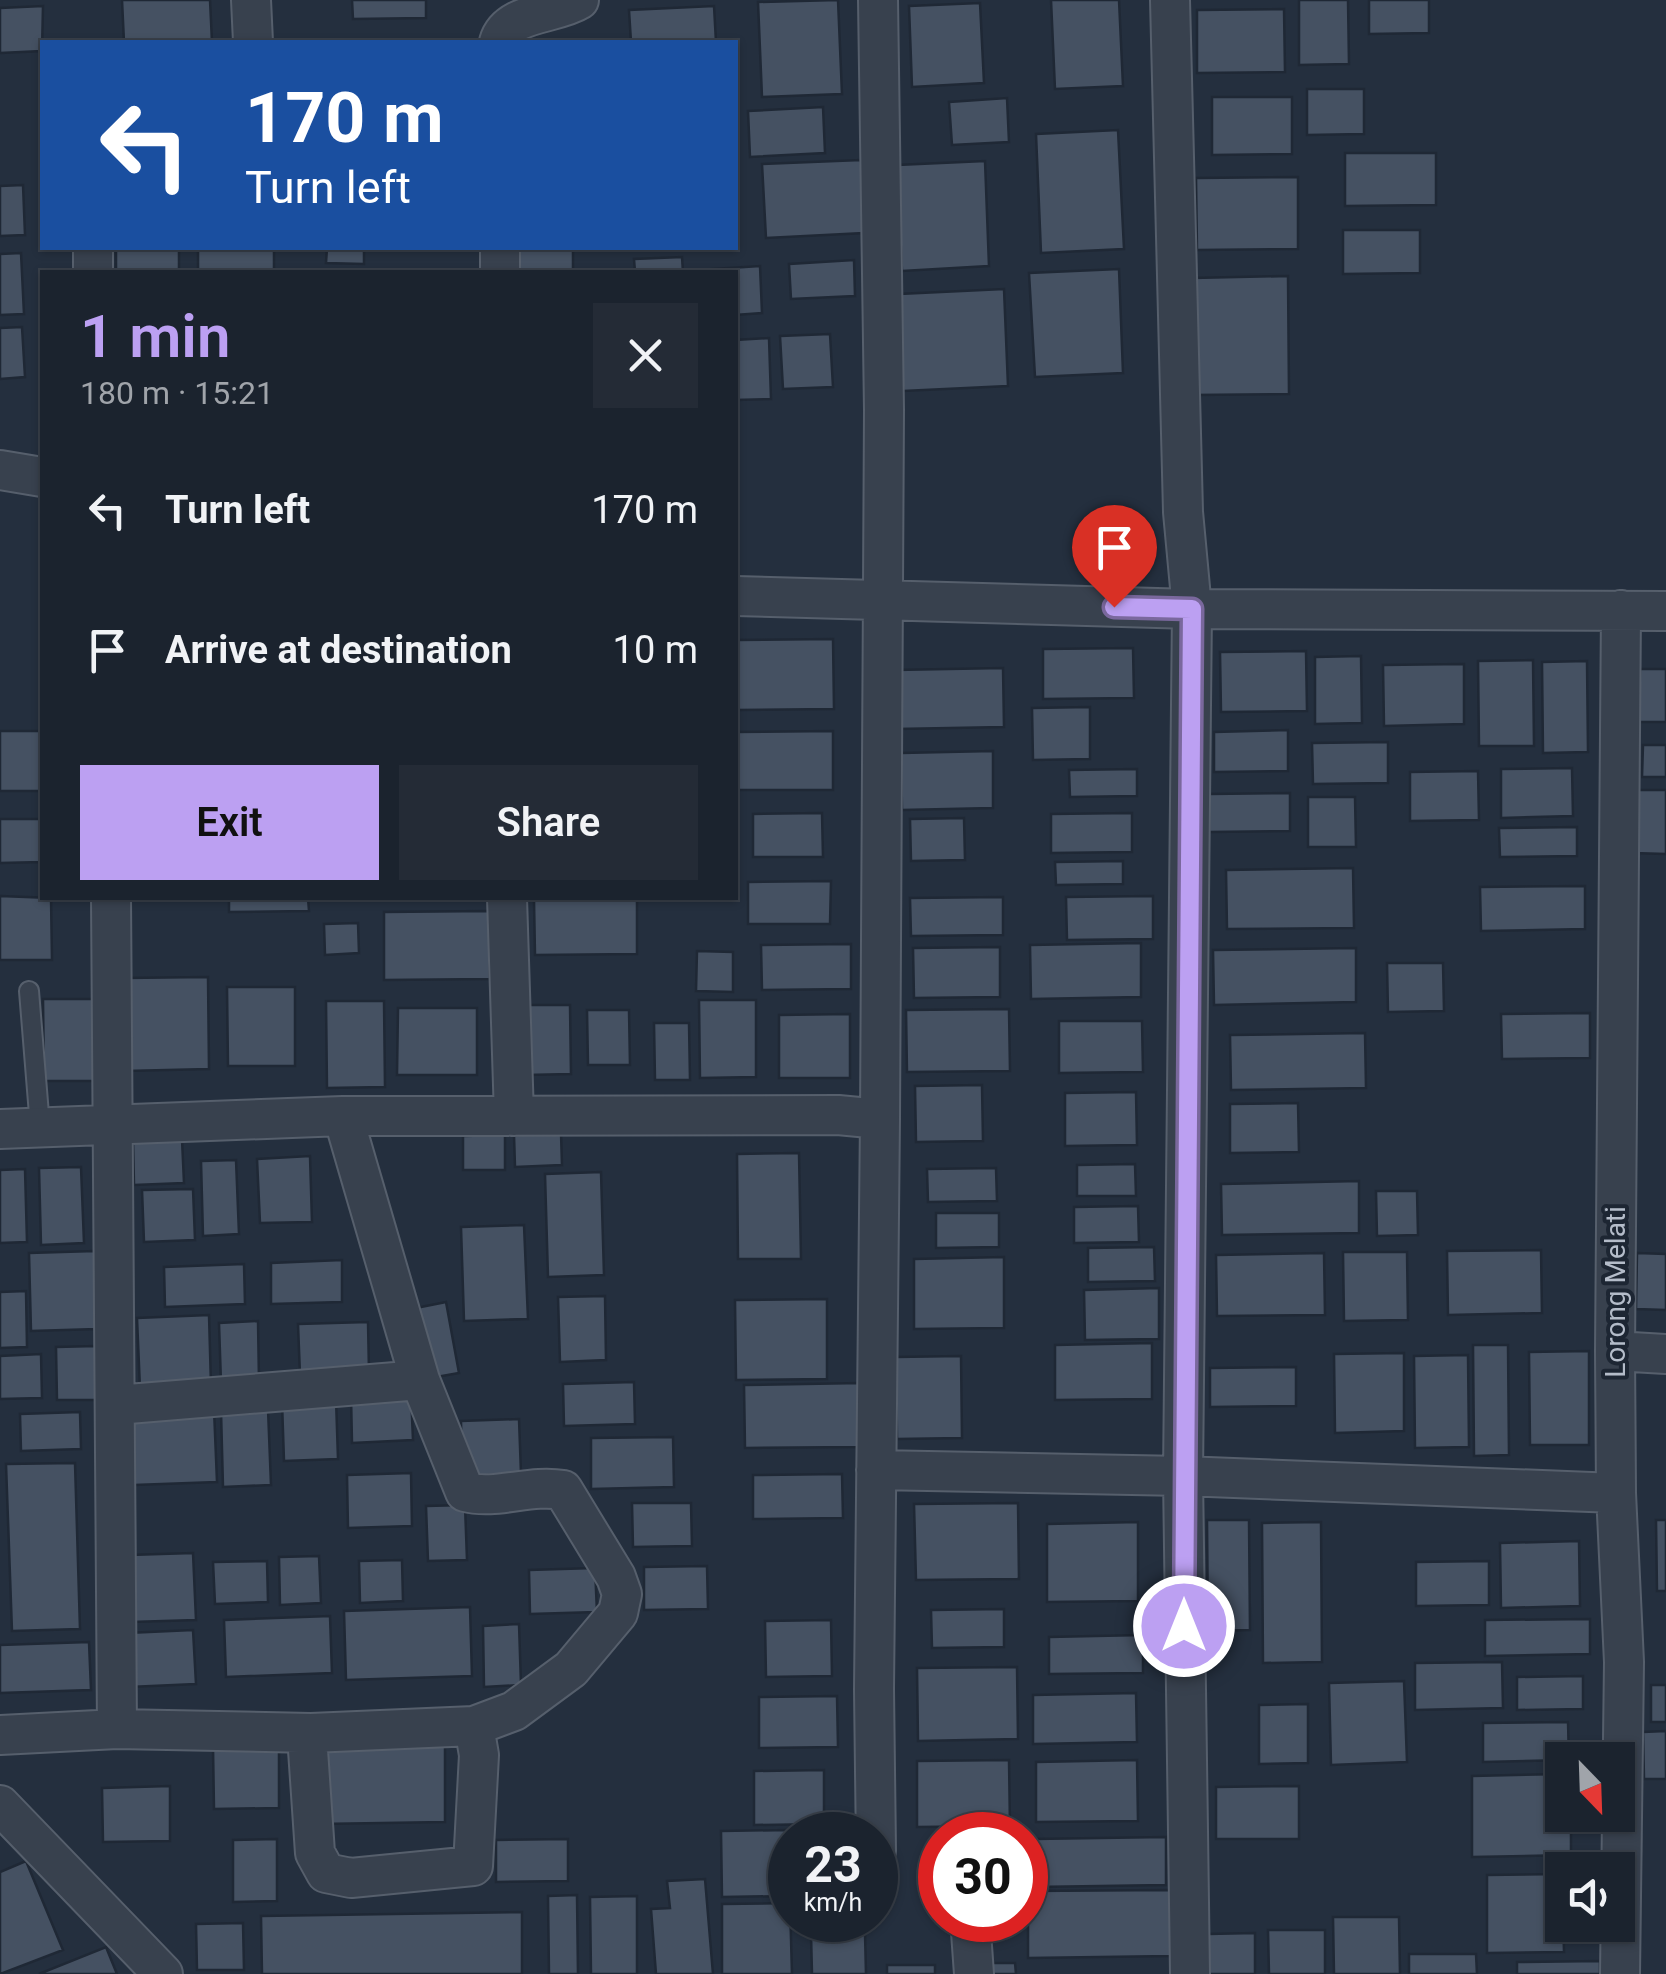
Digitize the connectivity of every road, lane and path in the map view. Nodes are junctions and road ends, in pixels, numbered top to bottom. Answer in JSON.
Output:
{"nodes":[{"id":1,"x":251,"y":0,"type":"edge"},
{"id":2,"x":579,"y":0,"type":"edge"},
{"id":3,"x":878,"y":0,"type":"edge"},
{"id":4,"x":1170,"y":0,"type":"edge"},
{"id":5,"x":253,"y":40,"type":"edge"},
{"id":6,"x":500,"y":40,"type":"edge"},
{"id":7,"x":0,"y":470,"type":"edge"},
{"id":8,"x":40,"y":478,"type":"edge"},
{"id":9,"x":738,"y":596,"type":"edge"},
{"id":10,"x":882,"y":602,"type":"junction"},
{"id":11,"x":1192,"y":609,"type":"junction"},
{"id":12,"x":1621,"y":610,"type":"junction"},
{"id":13,"x":1666,"y":612,"type":"edge"},
{"id":14,"x":110,"y":900,"type":"edge"},
{"id":15,"x":508,"y":900,"type":"edge"},
{"id":16,"x":29,"y":992,"type":"dead end"},
{"id":17,"x":342,"y":1116,"type":"junction"},
{"id":18,"x":514,"y":1116,"type":"junction"},
{"id":19,"x":880,"y":1118,"type":"junction"},
{"id":20,"x":111,"y":1124,"type":"junction"},
{"id":21,"x":40,"y":1127,"type":"junction"},
{"id":22,"x":0,"y":1129,"type":"edge"},
{"id":23,"x":1614,"y":1351,"type":"junction"},
{"id":24,"x":1666,"y":1354,"type":"edge"},
{"id":25,"x":420,"y":1380,"type":"junction"},
{"id":26,"x":116,"y":1405,"type":"junction"},
{"id":27,"x":876,"y":1470,"type":"junction"},
{"id":28,"x":1183,"y":1476,"type":"junction"},
{"id":29,"x":1616,"y":1493,"type":"junction"},
{"id":30,"x":474,"y":1726,"type":"junction"},
{"id":31,"x":118,"y":1729,"type":"junction"},
{"id":32,"x":311,"y":1733,"type":"junction"},
{"id":33,"x":0,"y":1735,"type":"edge"},
{"id":34,"x":0,"y":1805,"type":"edge"},
{"id":35,"x":876,"y":1812,"type":"edge"},
{"id":36,"x":971,"y":1942,"type":"edge"},
{"id":37,"x":162,"y":1974,"type":"edge"},
{"id":38,"x":974,"y":1974,"type":"edge"},
{"id":39,"x":1190,"y":1974,"type":"edge"},
{"id":40,"x":1620,"y":1974,"type":"edge"}],
"edges":[{"from":1,"to":5,"type":"street"},
{"from":2,"to":6,"type":"street"},
{"from":3,"to":10,"type":"street"},
{"from":4,"to":11,"type":"street"},
{"from":7,"to":8,"type":"street"},
{"from":9,"to":10,"type":"street"},
{"from":10,"to":11,"type":"street"},
{"from":10,"to":19,"type":"street"},
{"from":11,"to":12,"type":"street"},
{"from":11,"to":28,"type":"street"},
{"from":12,"to":13,"type":"street"},
{"from":12,"to":23,"type":"street","name":"Lorong Melati"},
{"from":14,"to":20,"type":"street"},
{"from":15,"to":18,"type":"street"},
{"from":16,"to":21,"type":"lane"},
{"from":17,"to":18,"type":"street"},
{"from":17,"to":20,"type":"street"},
{"from":17,"to":25,"type":"street"},
{"from":18,"to":19,"type":"street"},
{"from":19,"to":27,"type":"street"},
{"from":20,"to":21,"type":"street"},
{"from":20,"to":26,"type":"street"},
{"from":21,"to":22,"type":"street"},
{"from":23,"to":24,"type":"street"},
{"from":23,"to":29,"type":"street","name":"Lorong Melati"},
{"from":25,"to":26,"type":"street"},
{"from":25,"to":30,"type":"street"},
{"from":26,"to":31,"type":"street"},
{"from":27,"to":28,"type":"street"},
{"from":27,"to":35,"type":"street"},
{"from":28,"to":29,"type":"street"},
{"from":28,"to":39,"type":"street"},
{"from":29,"to":40,"type":"street","name":"Lorong Melati"},
{"from":30,"to":32,"type":"street"},
{"from":30,"to":32,"type":"street"},
{"from":31,"to":32,"type":"street"},
{"from":31,"to":33,"type":"street"},
{"from":34,"to":37,"type":"street"},
{"from":36,"to":38,"type":"street"}]}
